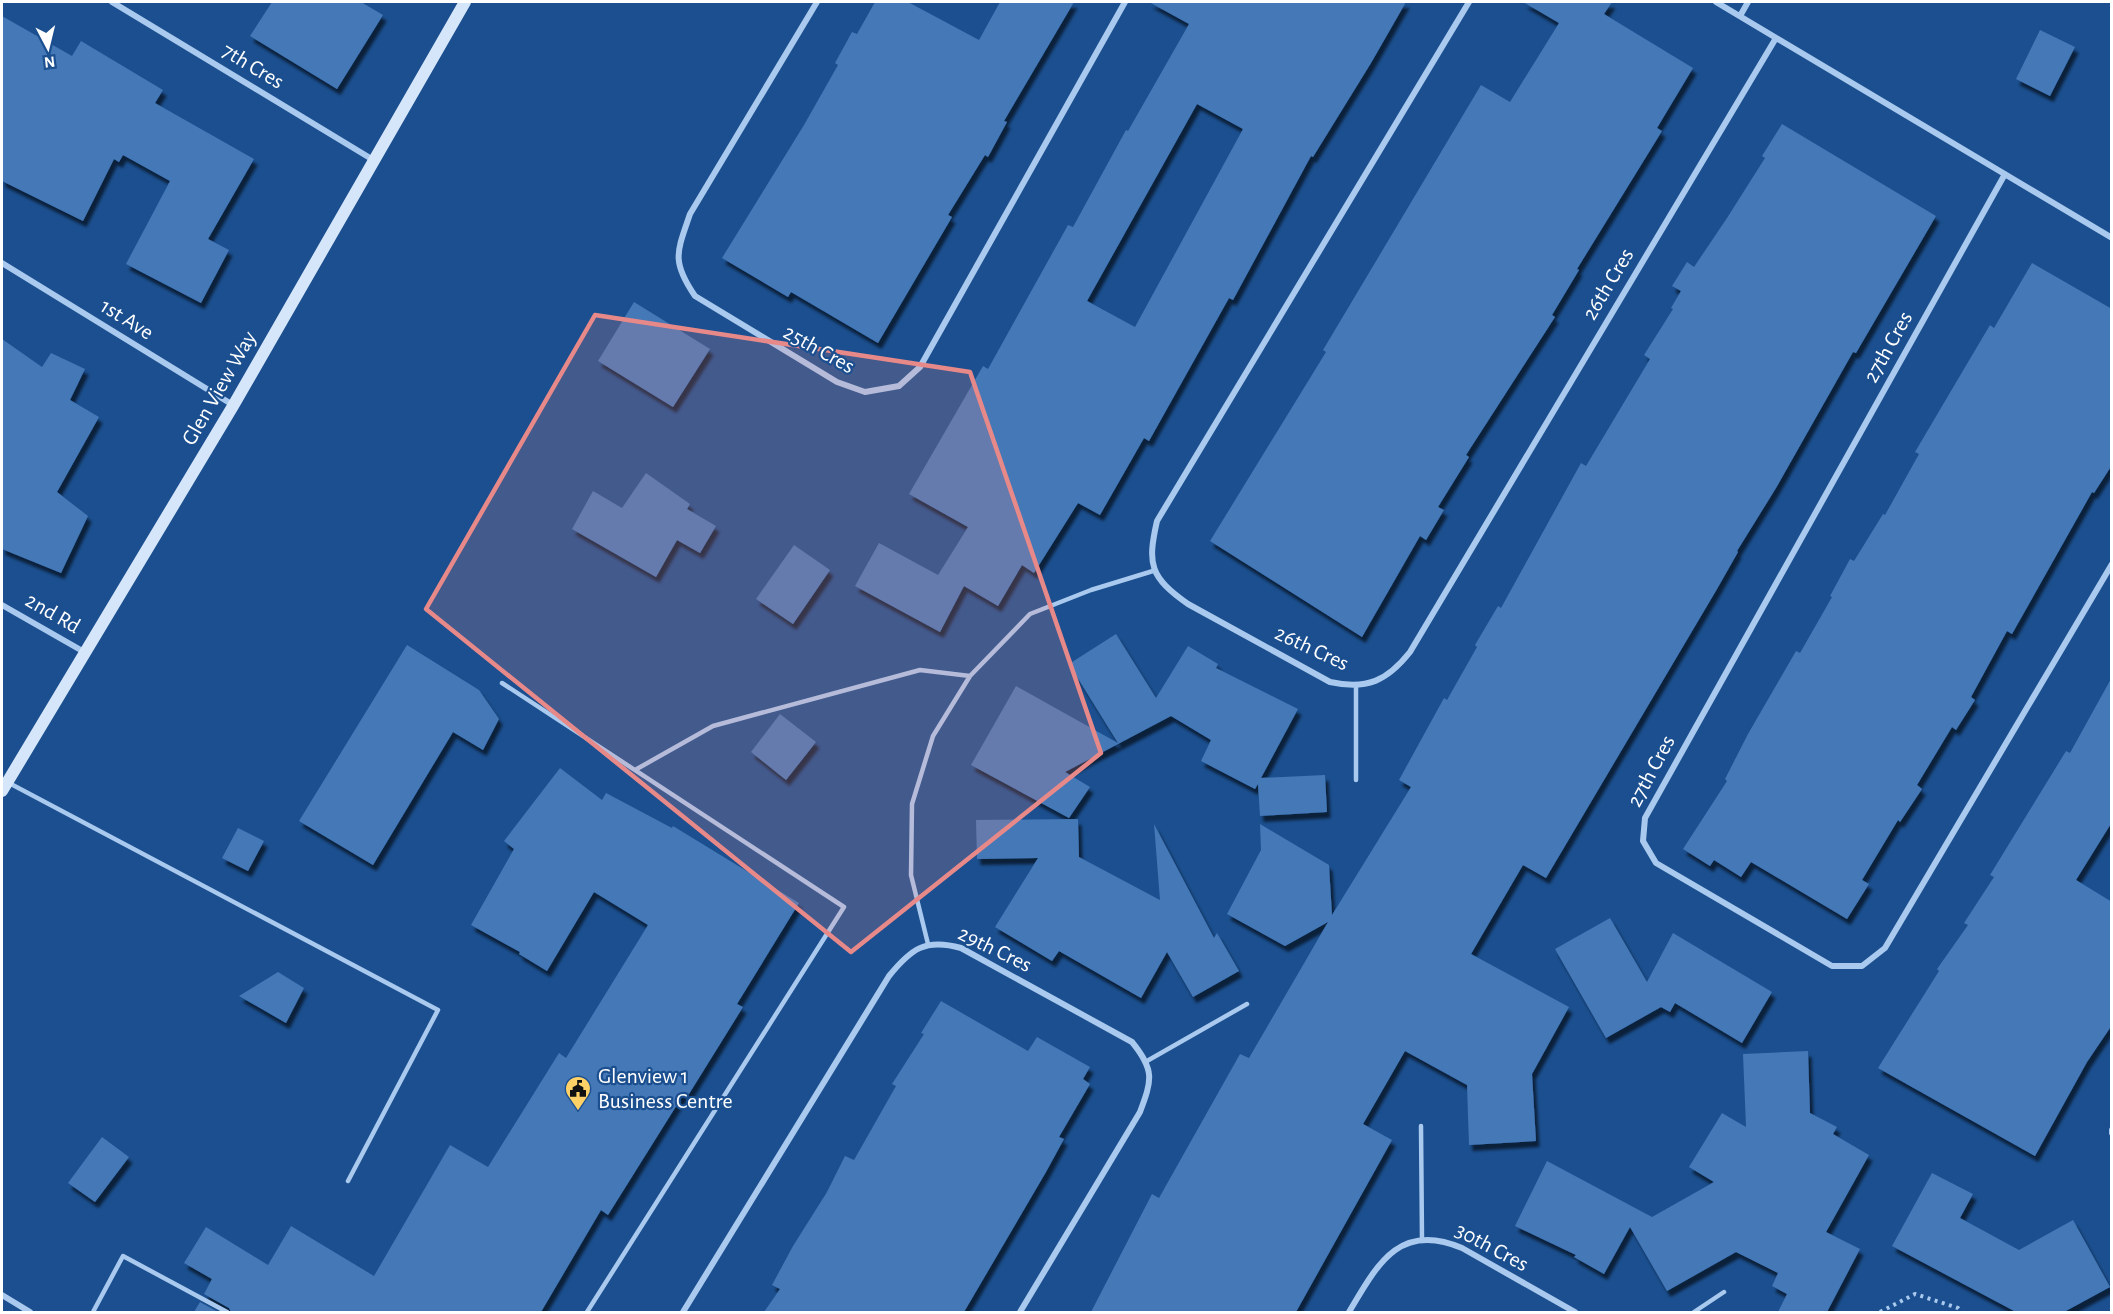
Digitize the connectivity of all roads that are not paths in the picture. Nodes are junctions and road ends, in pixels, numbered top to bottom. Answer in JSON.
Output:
{"nodes":[{"id":1,"x":112,"y":2,"type":"edge"},
{"id":2,"x":465,"y":2,"type":"edge"},
{"id":3,"x":817,"y":2,"type":"edge"},
{"id":4,"x":1125,"y":2,"type":"edge"},
{"id":5,"x":1469,"y":2,"type":"edge"},
{"id":6,"x":1716,"y":2,"type":"edge"},
{"id":7,"x":1748,"y":2,"type":"edge"},
{"id":8,"x":1740,"y":16,"type":"junction"},
{"id":9,"x":1776,"y":38,"type":"junction"},
{"id":10,"x":375,"y":161,"type":"junction"},
{"id":11,"x":2005,"y":174,"type":"junction"},
{"id":12,"x":2112,"y":238,"type":"edge"},
{"id":13,"x":2,"y":263,"type":"edge"},
{"id":14,"x":233,"y":406,"type":"junction"},
{"id":15,"x":2112,"y":564,"type":"edge"},
{"id":16,"x":1153,"y":571,"type":"junction"},
{"id":17,"x":2,"y":605,"type":"edge"},
{"id":18,"x":86,"y":653,"type":"junction"},
{"id":19,"x":970,"y":676,"type":"junction"},
{"id":20,"x":502,"y":683,"type":"dead end"},
{"id":21,"x":1356,"y":686,"type":"junction"},
{"id":22,"x":635,"y":770,"type":"junction"},
{"id":23,"x":1356,"y":780,"type":"dead end"},
{"id":24,"x":4,"y":786,"type":"edge"},
{"id":25,"x":928,"y":944,"type":"junction"},
{"id":26,"x":1247,"y":1004,"type":"dead end"},
{"id":27,"x":1147,"y":1061,"type":"junction"},
{"id":28,"x":1421,"y":1126,"type":"dead end"},
{"id":29,"x":348,"y":1181,"type":"dead end"},
{"id":30,"x":1422,"y":1239,"type":"junction"},
{"id":31,"x":1724,"y":1292,"type":"dead end"},
{"id":32,"x":2,"y":1295,"type":"edge"},
{"id":33,"x":30,"y":1312,"type":"edge"},
{"id":34,"x":93,"y":1312,"type":"edge"},
{"id":35,"x":227,"y":1312,"type":"edge"},
{"id":36,"x":587,"y":1312,"type":"edge"},
{"id":37,"x":683,"y":1312,"type":"edge"},
{"id":38,"x":1020,"y":1312,"type":"edge"},
{"id":39,"x":1349,"y":1312,"type":"edge"},
{"id":40,"x":1575,"y":1312,"type":"edge"},
{"id":41,"x":1694,"y":1312,"type":"edge"}],
"edges":[{"from":1,"to":10,"type":"street","name":"7th Cres"},
{"from":2,"to":10,"type":"street","name":"Glen View Way"},
{"from":3,"to":4,"type":"street","name":"25th Cres"},
{"from":5,"to":16,"type":"street"},
{"from":6,"to":8,"type":"street"},
{"from":7,"to":8,"type":"street"},
{"from":8,"to":9,"type":"street"},
{"from":9,"to":11,"type":"street"},
{"from":9,"to":21,"type":"street","name":"26th Cres"},
{"from":10,"to":14,"type":"street","name":"Glen View Way"},
{"from":11,"to":12,"type":"street"},
{"from":11,"to":15,"type":"street","name":"27th Cres"},
{"from":13,"to":14,"type":"street","name":"1st Ave"},
{"from":14,"to":18,"type":"street","name":"Glen View Way"},
{"from":16,"to":19,"type":"lane"},
{"from":16,"to":21,"type":"street","name":"26th Cres"},
{"from":17,"to":18,"type":"street","name":"2nd Rd"},
{"from":18,"to":24,"type":"street","name":"Glen View Way"},
{"from":19,"to":22,"type":"lane"},
{"from":19,"to":25,"type":"lane"},
{"from":20,"to":22,"type":"lane"},
{"from":21,"to":23,"type":"lane"},
{"from":22,"to":36,"type":"lane"},
{"from":24,"to":29,"type":"lane"},
{"from":25,"to":27,"type":"street","name":"29th Cres"},
{"from":25,"to":37,"type":"street","name":"29th Cres"},
{"from":26,"to":27,"type":"lane"},
{"from":27,"to":38,"type":"street"},
{"from":28,"to":30,"type":"lane"},
{"from":30,"to":39,"type":"street","name":"30th Cres"},
{"from":30,"to":40,"type":"street","name":"30th Cres"},
{"from":31,"to":41,"type":"lane"},
{"from":32,"to":33,"type":"street"},
{"from":34,"to":35,"type":"lane"}]}
